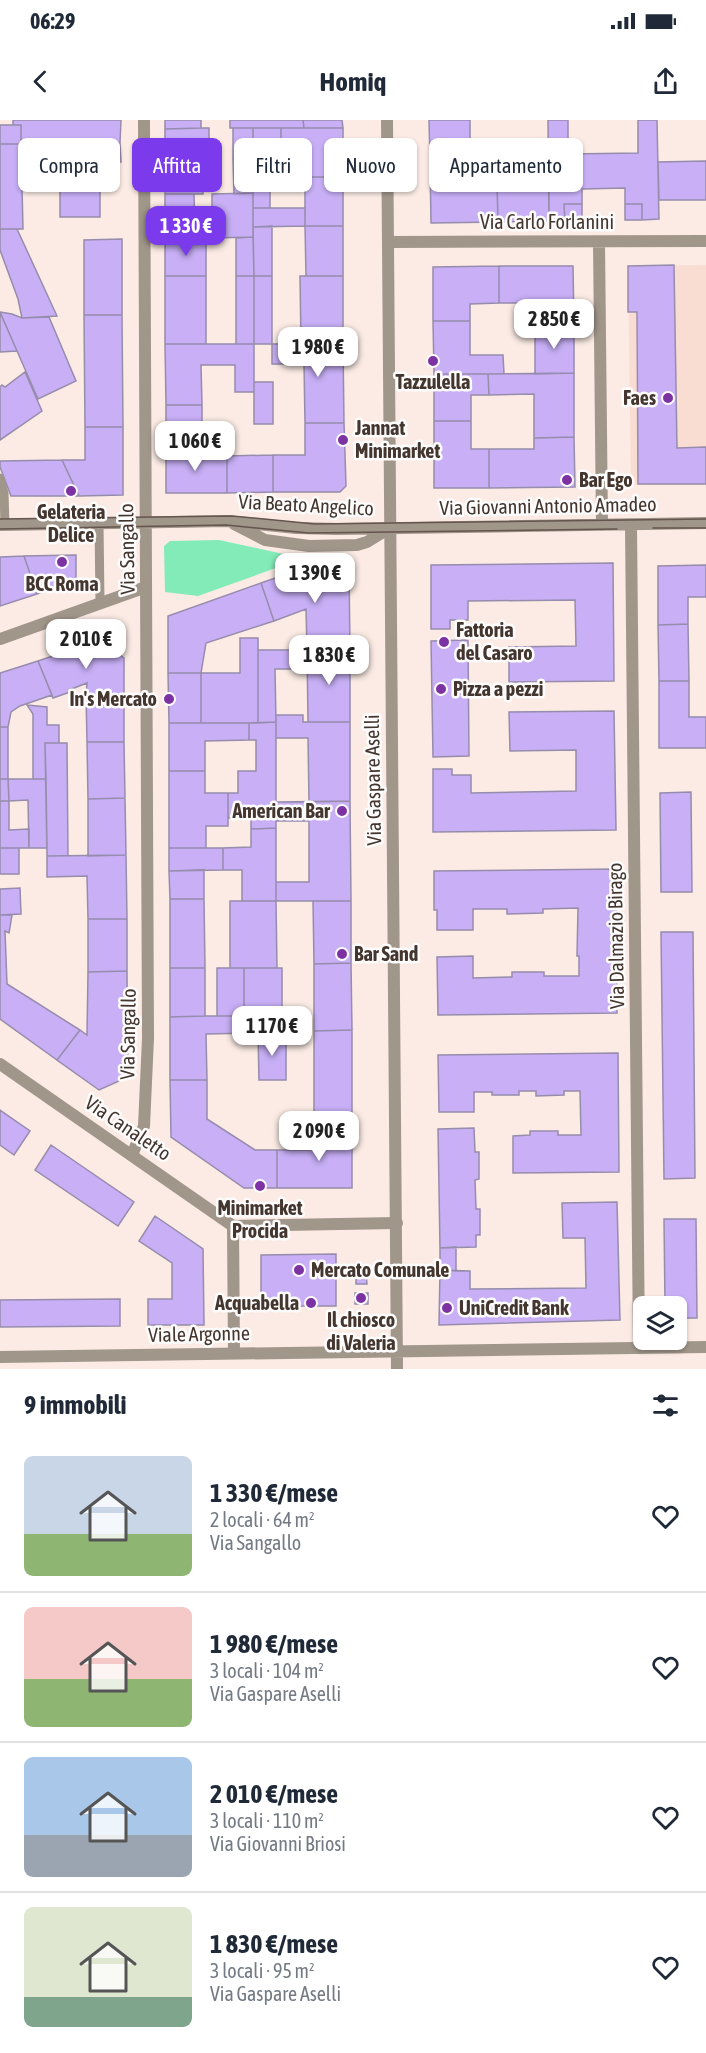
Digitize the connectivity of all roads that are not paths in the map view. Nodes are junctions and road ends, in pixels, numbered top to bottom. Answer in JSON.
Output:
{"nodes":[{"id":1,"x":144,"y":120,"type":"edge"},
{"id":2,"x":387,"y":120,"type":"edge"},
{"id":3,"x":706,"y":241,"type":"edge"},
{"id":4,"x":388,"y":242,"type":"junction"},
{"id":5,"x":599,"y":242,"type":"junction"},
{"id":6,"x":0,"y":478,"type":"edge"},
{"id":7,"x":99,"y":523,"type":"junction"},
{"id":8,"x":146,"y":523,"type":"junction"},
{"id":9,"x":706,"y":523,"type":"edge"},
{"id":10,"x":2,"y":525,"type":"edge"},
{"id":11,"x":602,"y":525,"type":"junction"},
{"id":12,"x":632,"y":525,"type":"junction"},
{"id":13,"x":390,"y":528,"type":"junction"},
{"id":14,"x":146,"y":587,"type":"junction"},
{"id":15,"x":100,"y":603,"type":"junction"},
{"id":16,"x":0,"y":639,"type":"edge"},
{"id":17,"x":0,"y":1064,"type":"edge"},
{"id":18,"x":132,"y":1155,"type":"junction"},
{"id":19,"x":397,"y":1224,"type":"junction"},
{"id":20,"x":233,"y":1226,"type":"junction"},
{"id":21,"x":639,"y":1296,"type":"edge"},
{"id":22,"x":687,"y":1347,"type":"edge"},
{"id":23,"x":706,"y":1347,"type":"edge"},
{"id":24,"x":633,"y":1348,"type":"edge"},
{"id":25,"x":398,"y":1351,"type":"junction"},
{"id":26,"x":234,"y":1353,"type":"junction"},
{"id":27,"x":0,"y":1357,"type":"edge"},
{"id":28,"x":397,"y":1369,"type":"edge"}],
"edges":[{"from":1,"to":8,"type":"street","name":"Via Sangallo"},
{"from":2,"to":4,"type":"street","name":"Via Gaspare Aselli"},
{"from":3,"to":5,"type":"street","name":"Via Carlo Forlanini"},
{"from":4,"to":5,"type":"street","name":"Via Carlo Forlanini"},
{"from":4,"to":13,"type":"street","name":"Via Gaspare Aselli"},
{"from":5,"to":11,"type":"street"},
{"from":6,"to":10,"type":"lane"},
{"from":7,"to":8,"type":"street","name":"Via Beato Angelico"},
{"from":7,"to":10,"type":"street","name":"Via Beato Angelico"},
{"from":7,"to":15,"type":"lane","name":"Via Sangallo"},
{"from":8,"to":13,"type":"street","name":"Via Beato Angelico"},
{"from":8,"to":14,"type":"street","name":"Via Sangallo"},
{"from":9,"to":12,"type":"street","name":"Via Giovanni Antonio Amadeo"},
{"from":11,"to":12,"type":"street","name":"Via Giovanni Antonio Amadeo"},
{"from":11,"to":13,"type":"street","name":"Via Giovanni Antonio Amadeo"},
{"from":12,"to":21,"type":"street","name":"Via Dalmazio Birago"},
{"from":13,"to":19,"type":"street","name":"Via Gaspare Aselli"},
{"from":14,"to":15,"type":"street"},
{"from":14,"to":18,"type":"street","name":"Via Sangallo"},
{"from":15,"to":16,"type":"street"},
{"from":17,"to":18,"type":"street","name":"Via Canaletto"},
{"from":18,"to":20,"type":"street","name":"Via Canaletto"},
{"from":19,"to":20,"type":"street"},
{"from":19,"to":25,"type":"street","name":"Via Gaspare Aselli"},
{"from":20,"to":26,"type":"street"},
{"from":22,"to":23,"type":"street","name":"Viale Argonne"},
{"from":24,"to":25,"type":"street","name":"Viale Argonne"},
{"from":25,"to":26,"type":"street","name":"Viale Argonne"},
{"from":25,"to":28,"type":"street"},
{"from":26,"to":27,"type":"street","name":"Viale Argonne"}]}
